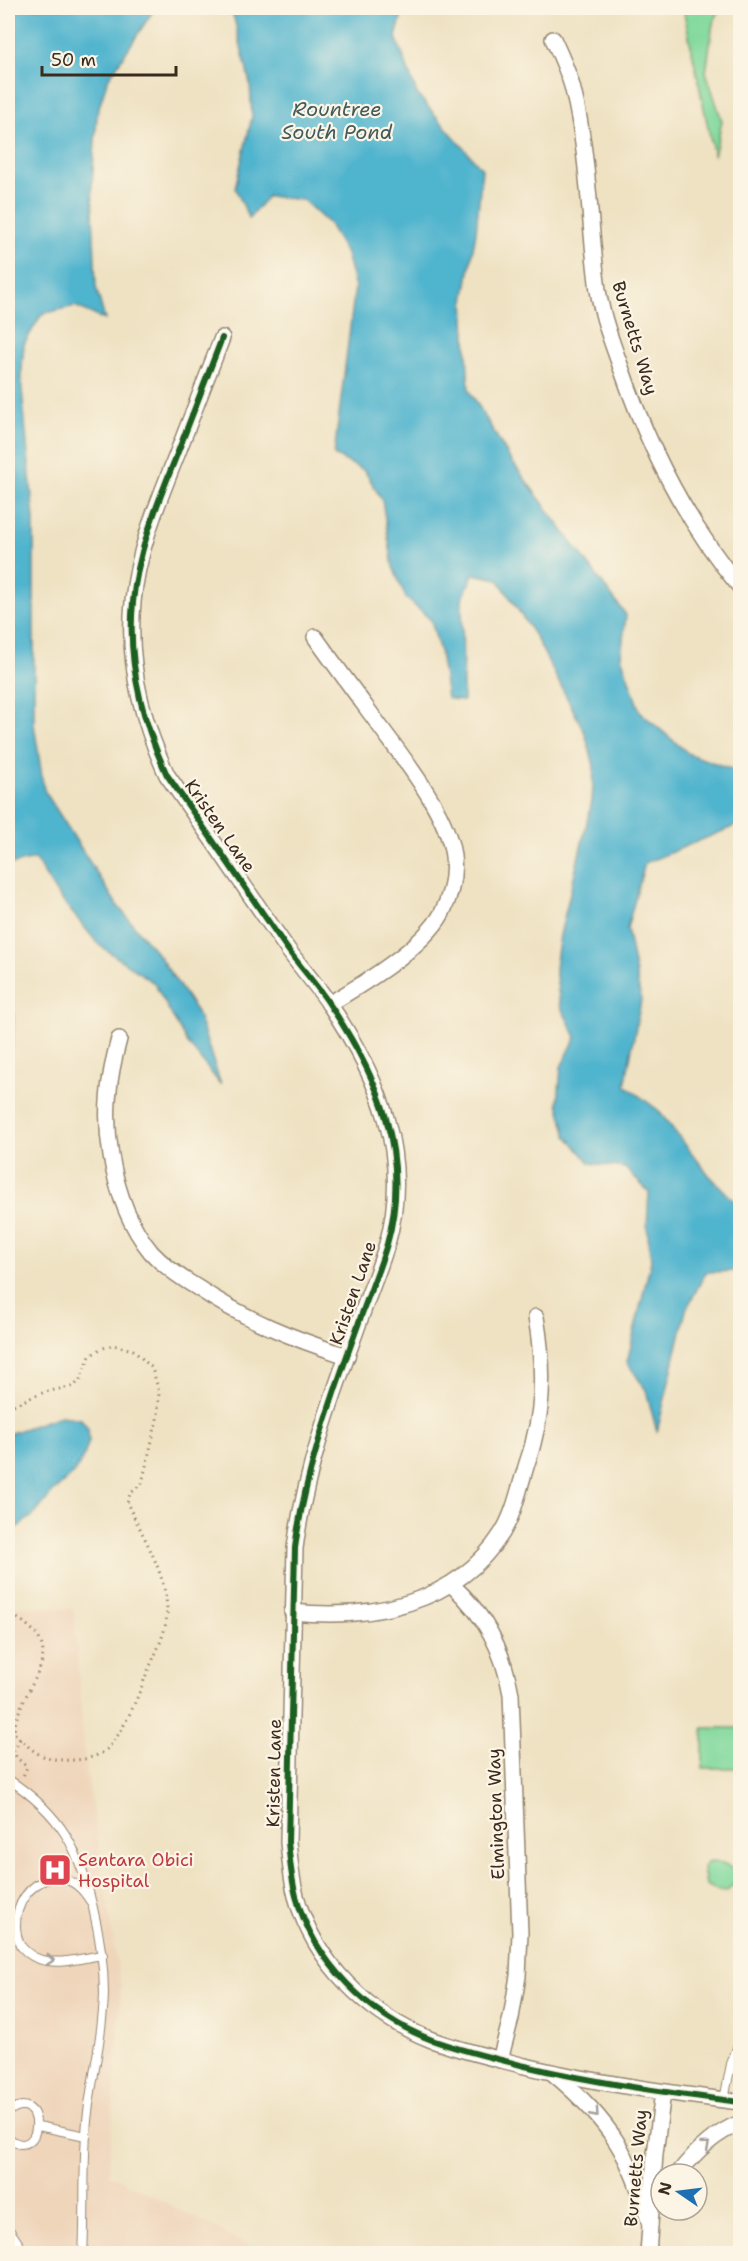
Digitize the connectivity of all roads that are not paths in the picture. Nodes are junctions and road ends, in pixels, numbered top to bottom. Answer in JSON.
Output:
{"nodes":[{"id":1,"x":554,"y":39,"type":"dead end"},
{"id":2,"x":222,"y":338,"type":"dead end"},
{"id":3,"x":741,"y":588,"type":"edge"},
{"id":4,"x":315,"y":637,"type":"dead end"},
{"id":5,"x":330,"y":1004,"type":"junction"},
{"id":6,"x":119,"y":1039,"type":"dead end"},
{"id":7,"x":536,"y":1317,"type":"dead end"},
{"id":8,"x":347,"y":1356,"type":"junction"},
{"id":9,"x":451,"y":1584,"type":"junction"},
{"id":10,"x":292,"y":1612,"type":"junction"},
{"id":11,"x":8,"y":1779,"type":"edge"},
{"id":12,"x":93,"y":1911,"type":"junction"},
{"id":13,"x":103,"y":1955,"type":"junction"},
{"id":14,"x":741,"y":2040,"type":"edge"},
{"id":15,"x":500,"y":2060,"type":"junction"},
{"id":16,"x":553,"y":2073,"type":"junction"},
{"id":17,"x":663,"y":2092,"type":"junction"},
{"id":18,"x":724,"y":2100,"type":"junction"},
{"id":19,"x":741,"y":2102,"type":"edge"},
{"id":20,"x":8,"y":2112,"type":"edge"},
{"id":21,"x":741,"y":2123,"type":"edge"},
{"id":22,"x":38,"y":2126,"type":"junction"},
{"id":23,"x":86,"y":2136,"type":"junction"},
{"id":24,"x":8,"y":2138,"type":"edge"},
{"id":25,"x":688,"y":2162,"type":"edge"},
{"id":26,"x":651,"y":2222,"type":"edge"},
{"id":27,"x":650,"y":2225,"type":"junction"},
{"id":28,"x":8,"y":2228,"type":"edge"},
{"id":29,"x":26,"y":2253,"type":"edge"},
{"id":30,"x":83,"y":2253,"type":"edge"},
{"id":31,"x":648,"y":2253,"type":"edge"}],
"edges":[{"from":1,"to":3,"type":"street","name":"Burnetts Way"},
{"from":2,"to":5,"type":"street","name":"Kristen Lane"},
{"from":4,"to":5,"type":"street"},
{"from":5,"to":8,"type":"street","name":"Kristen Lane"},
{"from":6,"to":8,"type":"street"},
{"from":7,"to":9,"type":"street"},
{"from":8,"to":10,"type":"street","name":"Kristen Lane"},
{"from":9,"to":10,"type":"street"},
{"from":9,"to":15,"type":"street","name":"Elmington Way"},
{"from":10,"to":15,"type":"street","name":"Kristen Lane"},
{"from":11,"to":12,"type":"lane"},
{"from":12,"to":13,"type":"lane"},
{"from":12,"to":13,"type":"lane","one_way":true},
{"from":13,"to":23,"type":"lane"},
{"from":14,"to":18,"type":"lane"},
{"from":15,"to":16,"type":"street","name":"Kristen Lane"},
{"from":16,"to":17,"type":"street","name":"Kristen Lane"},
{"from":16,"to":27,"type":"street","one_way":true},
{"from":17,"to":18,"type":"street","name":"Burnetts Way"},
{"from":17,"to":27,"type":"street","name":"Burnetts Way"},
{"from":18,"to":19,"type":"street","name":"Burnetts Way"},
{"from":20,"to":22,"type":"lane"},
{"from":25,"to":21,"type":"street","one_way":true},
{"from":22,"to":23,"type":"lane"},
{"from":22,"to":24,"type":"lane"},
{"from":23,"to":30,"type":"lane"},
{"from":26,"to":27,"type":"street"},
{"from":27,"to":31,"type":"street","name":"Burnetts Way"},
{"from":28,"to":29,"type":"lane"}]}
